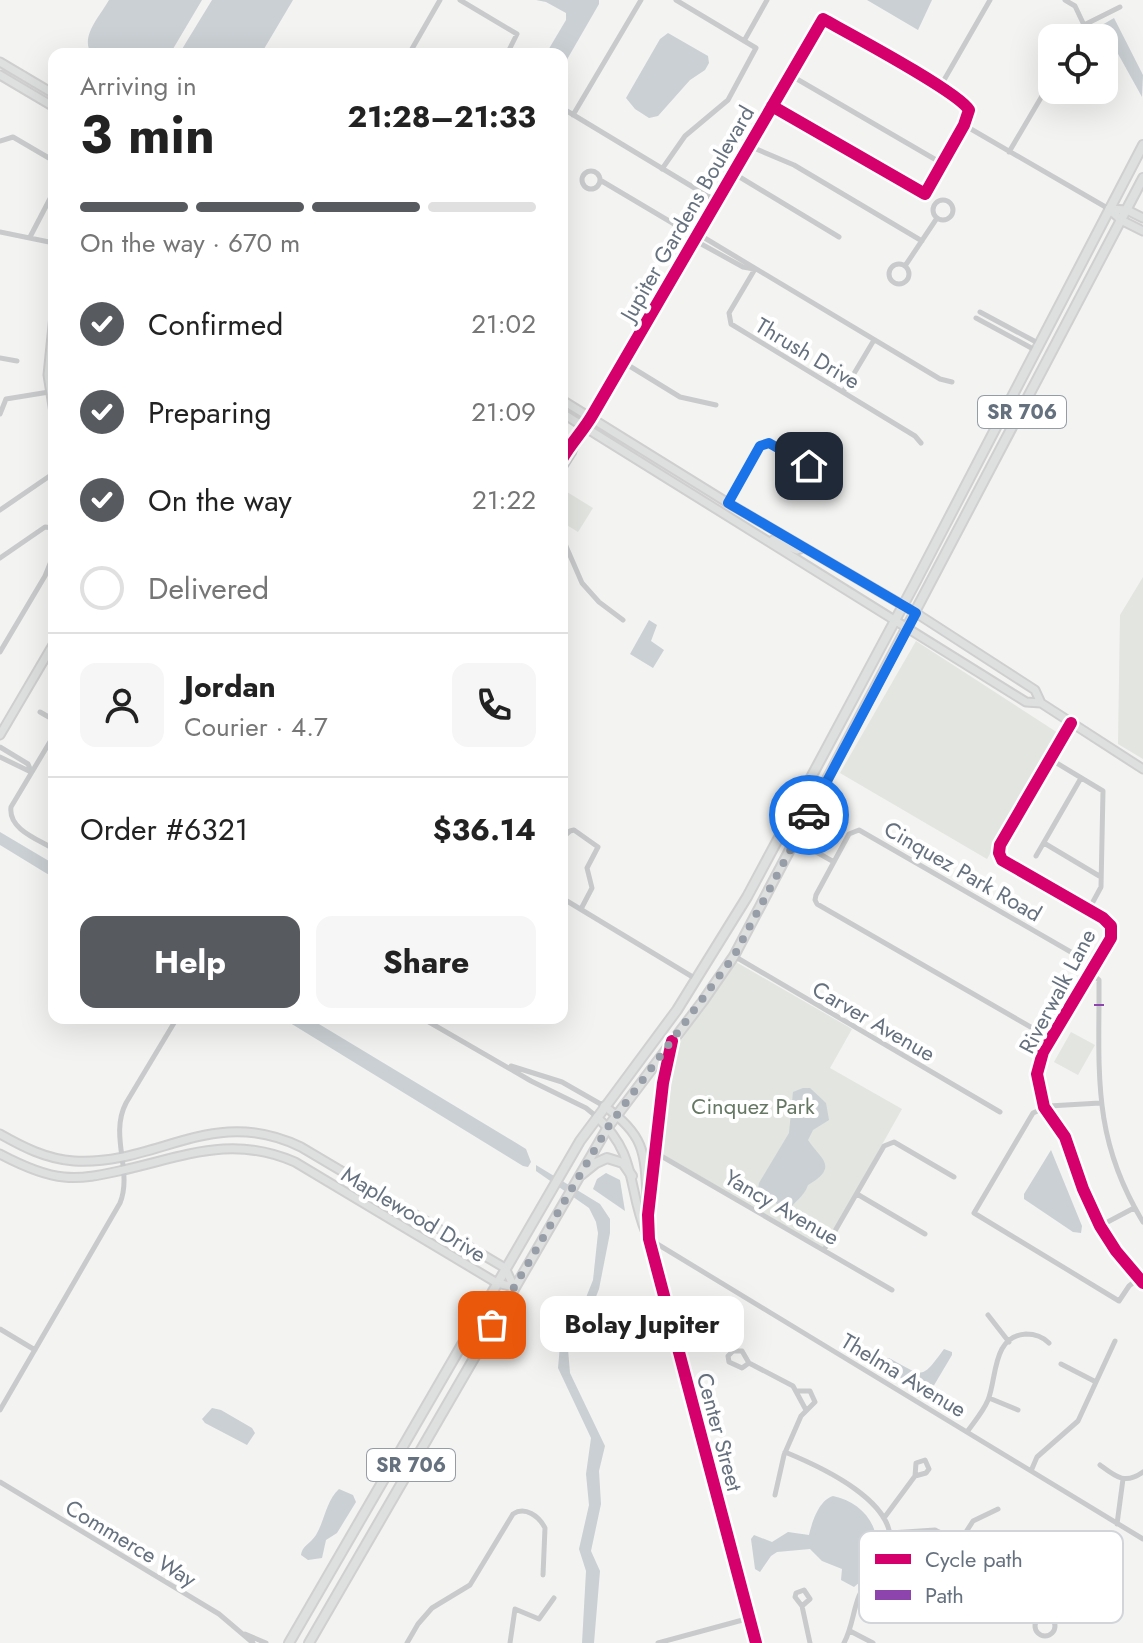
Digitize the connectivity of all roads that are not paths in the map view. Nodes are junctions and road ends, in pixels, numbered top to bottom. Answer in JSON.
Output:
{"nodes":[{"id":1,"x":440,"y":0,"type":"edge"},
{"id":2,"x":461,"y":0,"type":"edge"},
{"id":3,"x":641,"y":0,"type":"edge"},
{"id":4,"x":676,"y":0,"type":"edge"},
{"id":5,"x":767,"y":0,"type":"edge"},
{"id":6,"x":990,"y":0,"type":"edge"},
{"id":7,"x":1065,"y":0,"type":"edge"},
{"id":8,"x":1120,"y":7,"type":"dead end"},
{"id":9,"x":1084,"y":24,"type":"edge"},
{"id":10,"x":1086,"y":24,"type":"edge"},
{"id":11,"x":744,"y":41,"type":"junction"},
{"id":12,"x":412,"y":48,"type":"edge"},
{"id":13,"x":510,"y":48,"type":"edge"},
{"id":14,"x":0,"y":62,"type":"edge"},
{"id":15,"x":0,"y":75,"type":"edge"},
{"id":16,"x":790,"y":75,"type":"junction"},
{"id":17,"x":940,"y":87,"type":"junction"},
{"id":18,"x":48,"y":90,"type":"edge"},
{"id":19,"x":48,"y":103,"type":"edge"},
{"id":20,"x":1038,"y":103,"type":"edge"},
{"id":21,"x":772,"y":106,"type":"junction"},
{"id":22,"x":568,"y":112,"type":"edge"},
{"id":23,"x":573,"y":115,"type":"junction"},
{"id":24,"x":964,"y":125,"type":"junction"},
{"id":25,"x":0,"y":141,"type":"edge"},
{"id":26,"x":1143,"y":145,"type":"edge"},
{"id":27,"x":749,"y":146,"type":"junction"},
{"id":28,"x":1009,"y":152,"type":"junction"},
{"id":29,"x":48,"y":157,"type":"edge"},
{"id":30,"x":943,"y":164,"type":"junction"},
{"id":31,"x":662,"y":169,"type":"junction"},
{"id":32,"x":733,"y":173,"type":"junction"},
{"id":33,"x":1143,"y":178,"type":"edge"},
{"id":34,"x":600,"y":180,"type":"dead end"},
{"id":35,"x":716,"y":201,"type":"junction"},
{"id":36,"x":48,"y":202,"type":"edge"},
{"id":37,"x":1109,"y":209,"type":"junction"},
{"id":38,"x":1127,"y":210,"type":"junction"},
{"id":39,"x":937,"y":218,"type":"junction"},
{"id":40,"x":1143,"y":218,"type":"edge"},
{"id":41,"x":1121,"y":220,"type":"junction"},
{"id":42,"x":1143,"y":231,"type":"edge"},
{"id":43,"x":0,"y":232,"type":"edge"},
{"id":44,"x":30,"y":237,"type":"junction"},
{"id":45,"x":696,"y":237,"type":"junction"},
{"id":46,"x":839,"y":237,"type":"dead end"},
{"id":47,"x":922,"y":241,"type":"junction"},
{"id":48,"x":48,"y":242,"type":"edge"},
{"id":49,"x":905,"y":266,"type":"dead end"},
{"id":50,"x":755,"y":269,"type":"junction"},
{"id":51,"x":874,"y":340,"type":"junction"},
{"id":52,"x":1036,"y":347,"type":"junction"},
{"id":53,"x":0,"y":358,"type":"edge"},
{"id":54,"x":17,"y":361,"type":"dead end"},
{"id":55,"x":623,"y":362,"type":"junction"},
{"id":56,"x":952,"y":382,"type":"dead end"},
{"id":57,"x":48,"y":392,"type":"edge"},
{"id":58,"x":843,"y":392,"type":"junction"},
{"id":59,"x":3,"y":397,"type":"edge"},
{"id":60,"x":568,"y":404,"type":"edge"},
{"id":61,"x":716,"y":405,"type":"dead end"},
{"id":62,"x":0,"y":414,"type":"edge"},
{"id":63,"x":568,"y":417,"type":"edge"},
{"id":64,"x":591,"y":418,"type":"junction"},
{"id":65,"x":584,"y":427,"type":"junction"},
{"id":66,"x":921,"y":443,"type":"dead end"},
{"id":67,"x":568,"y":450,"type":"edge"},
{"id":68,"x":568,"y":464,"type":"edge"},
{"id":69,"x":824,"y":475,"type":"dead end"},
{"id":70,"x":48,"y":477,"type":"edge"},
{"id":71,"x":713,"y":494,"type":"junction"},
{"id":72,"x":728,"y":503,"type":"junction"},
{"id":73,"x":707,"y":504,"type":"junction"},
{"id":74,"x":0,"y":510,"type":"edge"},
{"id":75,"x":48,"y":527,"type":"edge"},
{"id":76,"x":753,"y":532,"type":"junction"},
{"id":77,"x":803,"y":547,"type":"junction"},
{"id":78,"x":568,"y":551,"type":"edge"},
{"id":79,"x":0,"y":558,"type":"edge"},
{"id":80,"x":48,"y":569,"type":"edge"},
{"id":81,"x":903,"y":606,"type":"junction"},
{"id":82,"x":916,"y":613,"type":"junction"},
{"id":83,"x":623,"y":620,"type":"dead end"},
{"id":84,"x":895,"y":620,"type":"junction"},
{"id":85,"x":908,"y":629,"type":"junction"},
{"id":86,"x":0,"y":652,"type":"edge"},
{"id":87,"x":48,"y":653,"type":"edge"},
{"id":88,"x":1041,"y":703,"type":"junction"},
{"id":89,"x":40,"y":712,"type":"dead end"},
{"id":90,"x":48,"y":717,"type":"edge"},
{"id":91,"x":1071,"y":723,"type":"junction"},
{"id":92,"x":0,"y":735,"type":"edge"},
{"id":93,"x":48,"y":745,"type":"edge"},
{"id":94,"x":0,"y":747,"type":"edge"},
{"id":95,"x":0,"y":757,"type":"edge"},
{"id":96,"x":1050,"y":759,"type":"junction"},
{"id":97,"x":1143,"y":769,"type":"edge"},
{"id":98,"x":31,"y":772,"type":"junction"},
{"id":99,"x":1081,"y":778,"type":"junction"},
{"id":100,"x":782,"y":831,"type":"junction"},
{"id":101,"x":568,"y":833,"type":"edge"},
{"id":102,"x":795,"y":840,"type":"junction"},
{"id":103,"x":1044,"y":843,"type":"junction"},
{"id":104,"x":48,"y":845,"type":"edge"},
{"id":105,"x":1036,"y":856,"type":"dead end"},
{"id":106,"x":834,"y":862,"type":"junction"},
{"id":107,"x":1102,"y":877,"type":"junction"},
{"id":108,"x":568,"y":901,"type":"edge"},
{"id":109,"x":581,"y":909,"type":"junction"},
{"id":110,"x":1088,"y":911,"type":"junction"},
{"id":111,"x":734,"y":956,"type":"junction"},
{"id":112,"x":1083,"y":959,"type":"dead end"},
{"id":113,"x":1089,"y":972,"type":"junction"},
{"id":114,"x":697,"y":979,"type":"junction"},
{"id":115,"x":173,"y":1024,"type":"edge"},
{"id":116,"x":433,"y":1024,"type":"edge"},
{"id":117,"x":1041,"y":1033,"type":"dead end"},
{"id":118,"x":672,"y":1041,"type":"junction"},
{"id":119,"x":506,"y":1065,"type":"junction"},
{"id":120,"x":1100,"y":1103,"type":"junction"},
{"id":121,"x":604,"y":1106,"type":"junction"},
{"id":122,"x":1044,"y":1107,"type":"junction"},
{"id":123,"x":1000,"y":1112,"type":"dead end"},
{"id":124,"x":617,"y":1115,"type":"junction"},
{"id":125,"x":597,"y":1117,"type":"junction"},
{"id":126,"x":608,"y":1127,"type":"junction"},
{"id":127,"x":0,"y":1134,"type":"edge"},
{"id":128,"x":656,"y":1153,"type":"junction"},
{"id":129,"x":0,"y":1154,"type":"edge"},
{"id":130,"x":121,"y":1156,"type":"junction"},
{"id":131,"x":123,"y":1171,"type":"junction"},
{"id":132,"x":632,"y":1176,"type":"junction"},
{"id":133,"x":954,"y":1177,"type":"dead end"},
{"id":134,"x":575,"y":1181,"type":"junction"},
{"id":135,"x":856,"y":1194,"type":"junction"},
{"id":136,"x":1134,"y":1208,"type":"junction"},
{"id":137,"x":648,"y":1215,"type":"junction"},
{"id":138,"x":1143,"y":1222,"type":"edge"},
{"id":139,"x":1100,"y":1226,"type":"junction"},
{"id":140,"x":925,"y":1234,"type":"dead end"},
{"id":141,"x":649,"y":1239,"type":"junction"},
{"id":142,"x":824,"y":1250,"type":"junction"},
{"id":143,"x":505,"y":1268,"type":"junction"},
{"id":144,"x":1141,"y":1280,"type":"edge"},
{"id":145,"x":497,"y":1283,"type":"junction"},
{"id":146,"x":514,"y":1287,"type":"junction"},
{"id":147,"x":892,"y":1290,"type":"dead end"},
{"id":148,"x":988,"y":1315,"type":"dead end"},
{"id":149,"x":0,"y":1329,"type":"edge"},
{"id":150,"x":1115,"y":1341,"type":"dead end"},
{"id":151,"x":1009,"y":1342,"type":"junction"},
{"id":152,"x":1049,"y":1343,"type":"dead end"},
{"id":153,"x":35,"y":1350,"type":"junction"},
{"id":154,"x":749,"y":1363,"type":"dead end"},
{"id":155,"x":1061,"y":1364,"type":"dead end"},
{"id":156,"x":1096,"y":1382,"type":"junction"},
{"id":157,"x":798,"y":1391,"type":"junction"},
{"id":158,"x":989,"y":1398,"type":"junction"},
{"id":159,"x":0,"y":1410,"type":"edge"},
{"id":160,"x":806,"y":1410,"type":"junction"},
{"id":161,"x":1018,"y":1410,"type":"dead end"},
{"id":162,"x":967,"y":1432,"type":"junction"},
{"id":163,"x":785,"y":1452,"type":"junction"},
{"id":164,"x":1100,"y":1465,"type":"dead end"},
{"id":165,"x":1031,"y":1471,"type":"junction"},
{"id":166,"x":1143,"y":1472,"type":"edge"},
{"id":167,"x":915,"y":1476,"type":"dead end"},
{"id":168,"x":1123,"y":1479,"type":"junction"},
{"id":169,"x":0,"y":1482,"type":"edge"},
{"id":170,"x":775,"y":1495,"type":"dead end"},
{"id":171,"x":998,"y":1509,"type":"dead end"},
{"id":172,"x":884,"y":1518,"type":"junction"},
{"id":173,"x":1117,"y":1524,"type":"junction"},
{"id":174,"x":889,"y":1531,"type":"edge"},
{"id":175,"x":967,"y":1531,"type":"edge"},
{"id":176,"x":1143,"y":1539,"type":"edge"},
{"id":177,"x":543,"y":1575,"type":"dead end"},
{"id":178,"x":859,"y":1595,"type":"edge"},
{"id":179,"x":554,"y":1598,"type":"dead end"},
{"id":180,"x":802,"y":1606,"type":"dead end"},
{"id":181,"x":750,"y":1618,"type":"junction"},
{"id":182,"x":850,"y":1631,"type":"junction"},
{"id":183,"x":244,"y":1633,"type":"junction"},
{"id":184,"x":1039,"y":1635,"type":"dead end"},
{"id":185,"x":253,"y":1643,"type":"edge"},
{"id":186,"x":266,"y":1643,"type":"edge"},
{"id":187,"x":289,"y":1643,"type":"edge"},
{"id":188,"x":309,"y":1643,"type":"edge"},
{"id":189,"x":407,"y":1643,"type":"edge"},
{"id":190,"x":510,"y":1643,"type":"edge"},
{"id":191,"x":658,"y":1643,"type":"edge"},
{"id":192,"x":756,"y":1643,"type":"edge"},
{"id":193,"x":810,"y":1643,"type":"edge"},
{"id":194,"x":844,"y":1643,"type":"edge"},
{"id":195,"x":873,"y":1643,"type":"edge"},
{"id":196,"x":1035,"y":1643,"type":"edge"}],
"edges":[{"from":1,"to":12,"type":"street"},
{"from":2,"to":13,"type":"street"},
{"from":3,"to":23,"type":"street"},
{"from":4,"to":11,"type":"street"},
{"from":5,"to":11,"type":"street"},
{"from":6,"to":17,"type":"street"},
{"from":7,"to":9,"type":"street"},
{"from":8,"to":10,"type":"street"},
{"from":11,"to":31,"type":"street"},
{"from":14,"to":18,"type":"street"},
{"from":15,"to":19,"type":"street"},
{"from":16,"to":17,"type":"street","name":"Jupiter Gardens Boulevard"},
{"from":16,"to":21,"type":"street","name":"Jupiter Gardens Boulevard"},
{"from":16,"to":30,"type":"street"},
{"from":17,"to":24,"type":"street"},
{"from":20,"to":28,"type":"street"},
{"from":21,"to":27,"type":"street","name":"Jupiter Gardens Boulevard"},
{"from":21,"to":30,"type":"street"},
{"from":22,"to":23,"type":"street"},
{"from":23,"to":31,"type":"street"},
{"from":24,"to":28,"type":"street"},
{"from":24,"to":30,"type":"street"},
{"from":25,"to":29,"type":"street"},
{"from":26,"to":37,"type":"main road","number":"SR 706"},
{"from":27,"to":32,"type":"street","name":"Jupiter Gardens Boulevard"},
{"from":27,"to":47,"type":"street"},
{"from":28,"to":37,"type":"street"},
{"from":31,"to":35,"type":"street"},
{"from":32,"to":35,"type":"street","name":"Jupiter Gardens Boulevard"},
{"from":32,"to":46,"type":"street"},
{"from":33,"to":38,"type":"main road","number":"SR 706"},
{"from":34,"to":45,"type":"street"},
{"from":35,"to":45,"type":"street","name":"Jupiter Gardens Boulevard"},
{"from":36,"to":44,"type":"street"},
{"from":37,"to":38,"type":"street"},
{"from":37,"to":41,"type":"street"},
{"from":37,"to":52,"type":"main road","number":"SR 706"},
{"from":38,"to":40,"type":"street"},
{"from":38,"to":41,"type":"main road","number":"SR 706"},
{"from":39,"to":39,"type":"street"},
{"from":39,"to":47,"type":"street"},
{"from":41,"to":42,"type":"street"},
{"from":41,"to":82,"type":"main road","number":"SR 706"},
{"from":43,"to":44,"type":"street"},
{"from":44,"to":48,"type":"street"},
{"from":45,"to":50,"type":"street"},
{"from":45,"to":55,"type":"street","name":"Jupiter Gardens Boulevard"},
{"from":47,"to":49,"type":"street"},
{"from":50,"to":51,"type":"street"},
{"from":50,"to":58,"type":"street","name":"Thrush Drive"},
{"from":51,"to":56,"type":"street"},
{"from":51,"to":58,"type":"street"},
{"from":52,"to":52,"type":"street"},
{"from":52,"to":81,"type":"main road","number":"SR 706"},
{"from":53,"to":54,"type":"street"},
{"from":55,"to":61,"type":"street"},
{"from":55,"to":64,"type":"street","name":"Jupiter Gardens Boulevard"},
{"from":57,"to":59,"type":"street"},
{"from":58,"to":66,"type":"street","name":"Thrush Drive"},
{"from":59,"to":62,"type":"street"},
{"from":60,"to":64,"type":"street"},
{"from":63,"to":65,"type":"street"},
{"from":64,"to":65,"type":"street","name":"Jupiter Gardens Boulevard"},
{"from":64,"to":71,"type":"street"},
{"from":65,"to":67,"type":"street"},
{"from":65,"to":68,"type":"street"},
{"from":65,"to":73,"type":"street"},
{"from":69,"to":72,"type":"street"},
{"from":70,"to":74,"type":"street"},
{"from":71,"to":72,"type":"street"},
{"from":71,"to":73,"type":"street"},
{"from":72,"to":77,"type":"street"},
{"from":73,"to":76,"type":"street"},
{"from":75,"to":79,"type":"street"},
{"from":76,"to":77,"type":"street"},
{"from":76,"to":84,"type":"street"},
{"from":77,"to":81,"type":"street"},
{"from":78,"to":83,"type":"street"},
{"from":80,"to":86,"type":"street"},
{"from":81,"to":82,"type":"street"},
{"from":81,"to":84,"type":"main road","number":"SR 706"},
{"from":82,"to":85,"type":"main road","number":"SR 706"},
{"from":82,"to":88,"type":"street"},
{"from":84,"to":85,"type":"street"},
{"from":84,"to":100,"type":"main road","number":"SR 706"},
{"from":85,"to":88,"type":"street"},
{"from":85,"to":102,"type":"main road","number":"SR 706"},
{"from":87,"to":92,"type":"street"},
{"from":88,"to":91,"type":"street"},
{"from":89,"to":90,"type":"street"},
{"from":91,"to":96,"type":"street","name":"Riverwalk Lane"},
{"from":91,"to":97,"type":"street"},
{"from":93,"to":98,"type":"street"},
{"from":94,"to":98,"type":"street"},
{"from":95,"to":98,"type":"street"},
{"from":96,"to":99,"type":"street","name":"Riverwalk Lane"},
{"from":96,"to":110,"type":"street","name":"Riverwalk Lane"},
{"from":98,"to":104,"type":"street"},
{"from":99,"to":103,"type":"street"},
{"from":99,"to":107,"type":"street","name":"Riverwalk Lane"},
{"from":100,"to":102,"type":"street"},
{"from":100,"to":114,"type":"main road","number":"SR 706"},
{"from":101,"to":109,"type":"street"},
{"from":102,"to":106,"type":"street"},
{"from":102,"to":111,"type":"main road","number":"SR 706"},
{"from":103,"to":105,"type":"street"},
{"from":103,"to":107,"type":"street"},
{"from":106,"to":112,"type":"street","name":"Cinquez Park Road"},
{"from":106,"to":117,"type":"street","name":"Cinquez Park Road"},
{"from":107,"to":110,"type":"street","name":"Riverwalk Lane"},
{"from":108,"to":109,"type":"street"},
{"from":109,"to":114,"type":"street"},
{"from":110,"to":113,"type":"street","name":"Riverwalk Lane"},
{"from":111,"to":118,"type":"main road","number":"SR 706"},
{"from":111,"to":123,"type":"street","name":"Carver Avenue"},
{"from":113,"to":120,"type":"street","name":"Riverwalk Lane"},
{"from":113,"to":122,"type":"street","name":"Riverwalk Lane"},
{"from":114,"to":121,"type":"main road","number":"SR 706"},
{"from":115,"to":130,"type":"street"},
{"from":116,"to":119,"type":"street","name":"Center Street"},
{"from":118,"to":124,"type":"main road","number":"SR 706"},
{"from":118,"to":128,"type":"street","name":"Center Street"},
{"from":119,"to":121,"type":"street","name":"Center Street"},
{"from":119,"to":125,"type":"street","name":"Center Street"},
{"from":120,"to":122,"type":"street"},
{"from":120,"to":136,"type":"street","name":"Riverwalk Lane"},
{"from":121,"to":124,"type":"street"},
{"from":121,"to":125,"type":"main road","number":"SR 706"},
{"from":122,"to":139,"type":"street","name":"Riverwalk Lane"},
{"from":122,"to":144,"type":"street","name":"Riverwalk Lane"},
{"from":124,"to":126,"type":"main road","number":"SR 706"},
{"from":124,"to":137,"type":"street"},
{"from":125,"to":126,"type":"street","name":"Center Street"},
{"from":125,"to":143,"type":"main road","number":"SR 706"},
{"from":126,"to":132,"type":"street","name":"Center Street"},
{"from":126,"to":134,"type":"main road","number":"SR 706"},
{"from":127,"to":130,"type":"street","name":"Maplewood Drive"},
{"from":128,"to":137,"type":"street","name":"Center Street"},
{"from":128,"to":142,"type":"street","name":"Yancy Avenue"},
{"from":129,"to":131,"type":"street","name":"Maplewood Drive"},
{"from":130,"to":131,"type":"street"},
{"from":130,"to":143,"type":"street","name":"Maplewood Drive"},
{"from":131,"to":145,"type":"street","name":"Maplewood Drive"},
{"from":131,"to":153,"type":"street"},
{"from":132,"to":134,"type":"main road"},
{"from":132,"to":141,"type":"street","name":"Center Street"},
{"from":133,"to":135,"type":"street"},
{"from":134,"to":146,"type":"main road","number":"SR 706"},
{"from":135,"to":140,"type":"street"},
{"from":135,"to":142,"type":"street"},
{"from":136,"to":138,"type":"street","name":"Riverwalk Lane"},
{"from":136,"to":139,"type":"street"},
{"from":137,"to":141,"type":"street","name":"Center Street"},
{"from":139,"to":144,"type":"street","name":"Riverwalk Lane"},
{"from":141,"to":162,"type":"street","name":"Thelma Avenue"},
{"from":141,"to":181,"type":"street","name":"Center Street"},
{"from":142,"to":147,"type":"street","name":"Yancy Avenue"},
{"from":143,"to":145,"type":"main road","number":"SR 706"},
{"from":143,"to":146,"type":"street","name":"Maplewood Drive"},
{"from":145,"to":146,"type":"street","name":"Maplewood Drive"},
{"from":145,"to":187,"type":"main road","number":"SR 706"},
{"from":146,"to":188,"type":"main road","number":"SR 706"},
{"from":148,"to":151,"type":"street"},
{"from":149,"to":153,"type":"street"},
{"from":150,"to":156,"type":"street"},
{"from":151,"to":152,"type":"street"},
{"from":151,"to":158,"type":"street"},
{"from":153,"to":159,"type":"street"},
{"from":154,"to":157,"type":"street"},
{"from":155,"to":156,"type":"street"},
{"from":156,"to":165,"type":"street"},
{"from":157,"to":160,"type":"street"},
{"from":157,"to":160,"type":"street"},
{"from":158,"to":161,"type":"street"},
{"from":158,"to":162,"type":"street"},
{"from":160,"to":163,"type":"street"},
{"from":162,"to":165,"type":"street","name":"Thelma Avenue"},
{"from":163,"to":170,"type":"street"},
{"from":163,"to":172,"type":"street"},
{"from":164,"to":168,"type":"street"},
{"from":165,"to":173,"type":"street","name":"Thelma Avenue"},
{"from":166,"to":168,"type":"street"},
{"from":167,"to":172,"type":"street"},
{"from":168,"to":173,"type":"street"},
{"from":169,"to":183,"type":"street","name":"Commerce Way"},
{"from":171,"to":175,"type":"street"},
{"from":172,"to":174,"type":"street"},
{"from":173,"to":176,"type":"street","name":"Thelma Avenue"},
{"from":177,"to":189,"type":"street"},
{"from":178,"to":182,"type":"street"},
{"from":179,"to":190,"type":"street"},
{"from":180,"to":193,"type":"street"},
{"from":181,"to":191,"type":"street"},
{"from":181,"to":192,"type":"street","name":"Center Street"},
{"from":182,"to":194,"type":"street"},
{"from":182,"to":195,"type":"street"},
{"from":183,"to":185,"type":"street","name":"Commerce Way"},
{"from":183,"to":186,"type":"street","name":"Commerce Way"},
{"from":184,"to":196,"type":"street"}]}
